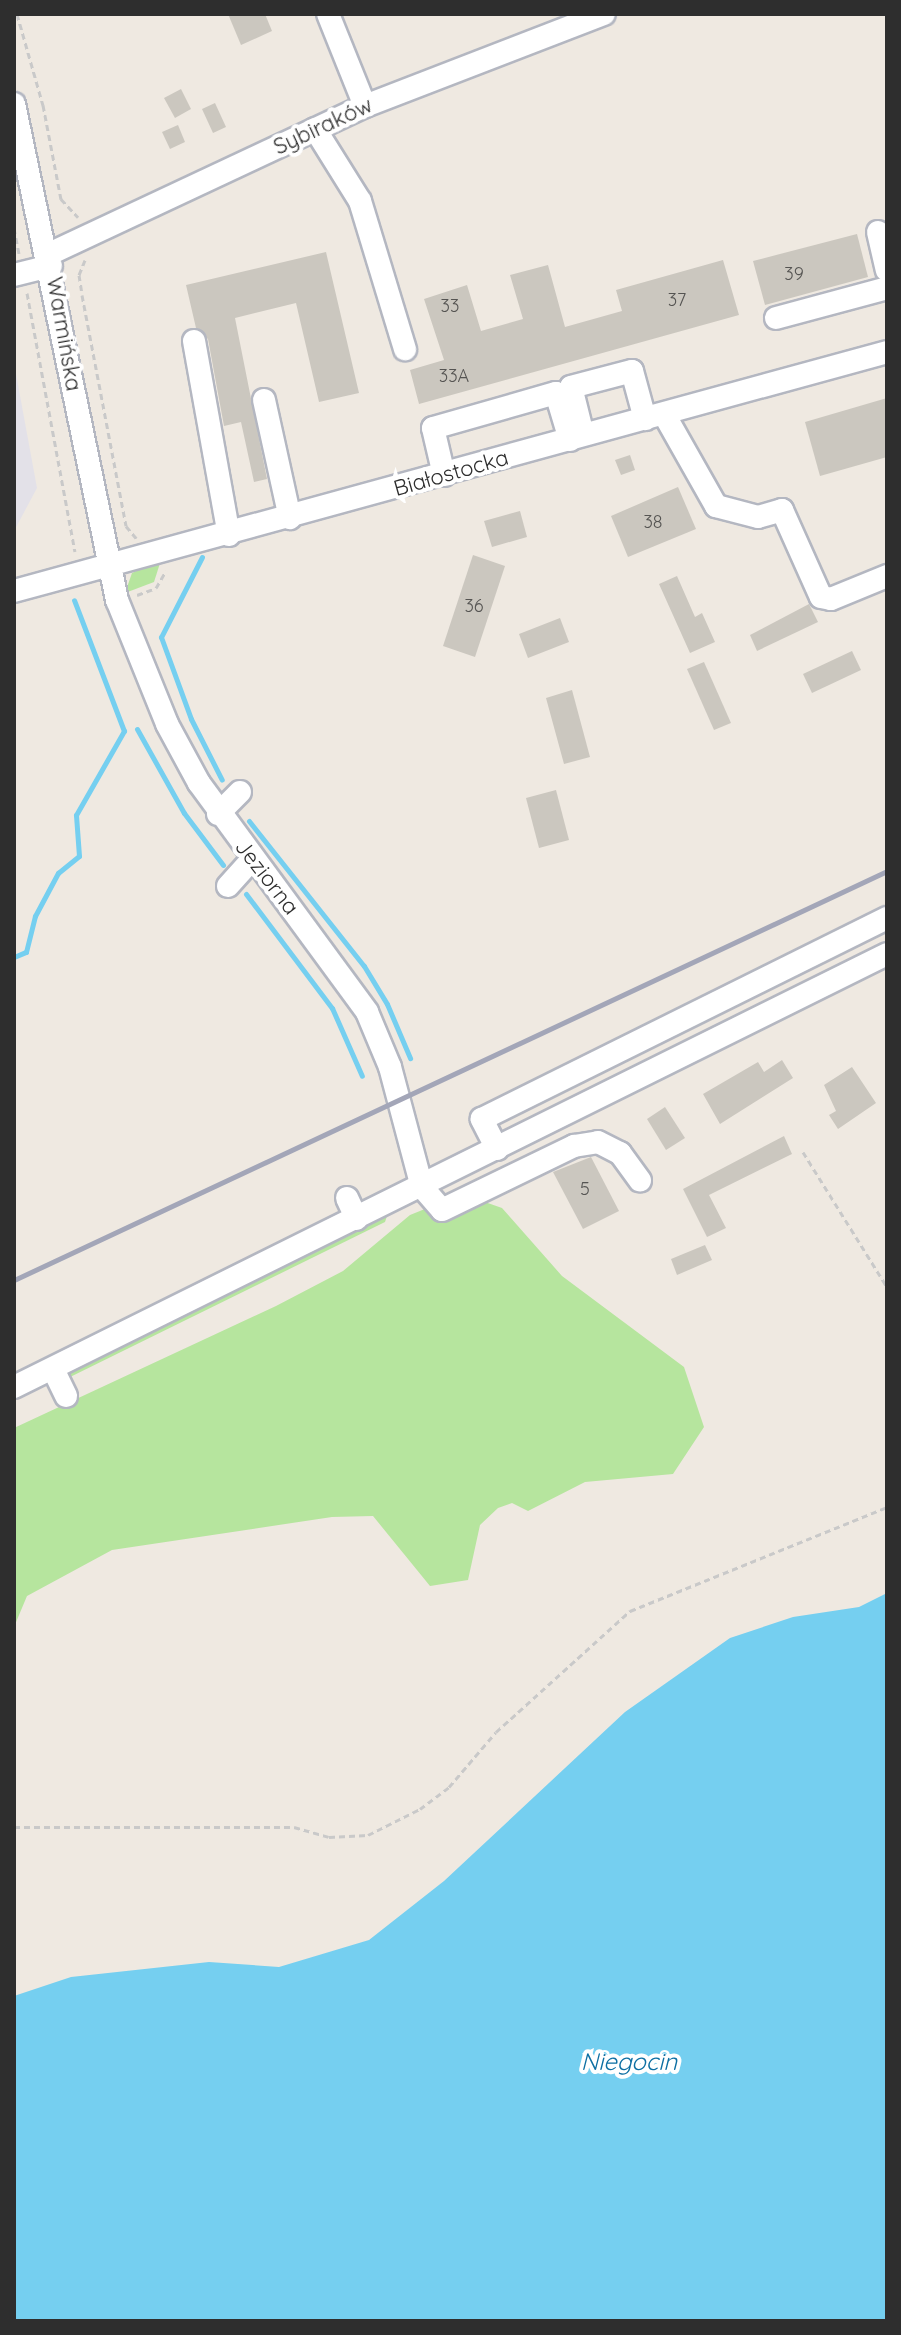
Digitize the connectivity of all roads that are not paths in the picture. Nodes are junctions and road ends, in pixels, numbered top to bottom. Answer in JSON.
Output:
{"nodes":[{"id":1,"x":328,"y":14,"type":"edge"},
{"id":2,"x":604,"y":14,"type":"edge"},
{"id":3,"x":14,"y":104,"type":"edge"},
{"id":4,"x":365,"y":106,"type":"junction"},
{"id":5,"x":315,"y":129,"type":"junction"},
{"id":6,"x":878,"y":232,"type":"dead end"},
{"id":7,"x":50,"y":260,"type":"junction"},
{"id":8,"x":887,"y":270,"type":"edge"},
{"id":9,"x":14,"y":275,"type":"edge"},
{"id":10,"x":887,"y":288,"type":"edge"},
{"id":11,"x":776,"y":318,"type":"dead end"},
{"id":12,"x":194,"y":341,"type":"dead end"},
{"id":13,"x":405,"y":349,"type":"dead end"},
{"id":14,"x":887,"y":352,"type":"edge"},
{"id":15,"x":264,"y":400,"type":"dead end"},
{"id":16,"x":654,"y":417,"type":"junction"},
{"id":17,"x":576,"y":438,"type":"junction"},
{"id":18,"x":444,"y":475,"type":"junction"},
{"id":19,"x":290,"y":518,"type":"junction"},
{"id":20,"x":229,"y":535,"type":"junction"},
{"id":21,"x":108,"y":566,"type":"junction"},
{"id":22,"x":887,"y":576,"type":"edge"},
{"id":23,"x":14,"y":591,"type":"edge"},
{"id":24,"x":240,"y":792,"type":"dead end"},
{"id":25,"x":218,"y":814,"type":"junction"},
{"id":26,"x":252,"y":859,"type":"junction"},
{"id":27,"x":228,"y":886,"type":"dead end"},
{"id":28,"x":887,"y":918,"type":"edge"},
{"id":29,"x":887,"y":954,"type":"edge"},
{"id":30,"x":497,"y":1149,"type":"junction"},
{"id":31,"x":640,"y":1181,"type":"dead end"},
{"id":32,"x":422,"y":1187,"type":"junction"},
{"id":33,"x":347,"y":1198,"type":"dead end"},
{"id":34,"x":357,"y":1219,"type":"junction"},
{"id":35,"x":53,"y":1369,"type":"junction"},
{"id":36,"x":14,"y":1387,"type":"edge"},
{"id":37,"x":66,"y":1396,"type":"dead end"}],
"edges":[{"from":1,"to":4,"type":"street"},
{"from":2,"to":4,"type":"street","name":"Sybiraków"},
{"from":3,"to":7,"type":"street","name":"Warmińska"},
{"from":4,"to":5,"type":"street","name":"Sybiraków"},
{"from":5,"to":7,"type":"street","name":"Sybiraków"},
{"from":5,"to":13,"type":"street"},
{"from":6,"to":8,"type":"street"},
{"from":7,"to":9,"type":"street","name":"Sybiraków"},
{"from":7,"to":21,"type":"street","name":"Warmińska"},
{"from":10,"to":11,"type":"street"},
{"from":12,"to":20,"type":"street"},
{"from":14,"to":16,"type":"street","name":"Białostocka"},
{"from":15,"to":19,"type":"street"},
{"from":16,"to":17,"type":"street","name":"Białostocka"},
{"from":16,"to":17,"type":"street"},
{"from":16,"to":22,"type":"street"},
{"from":17,"to":18,"type":"street","name":"Białostocka"},
{"from":17,"to":18,"type":"street"},
{"from":18,"to":19,"type":"street","name":"Białostocka"},
{"from":19,"to":20,"type":"street","name":"Białostocka"},
{"from":20,"to":21,"type":"street","name":"Białostocka"},
{"from":21,"to":23,"type":"street","name":"Białostocka"},
{"from":21,"to":25,"type":"street","name":"Jeziorna"},
{"from":24,"to":25,"type":"street"},
{"from":25,"to":26,"type":"street","name":"Jeziorna"},
{"from":26,"to":27,"type":"street"},
{"from":26,"to":32,"type":"street","name":"Jeziorna"},
{"from":28,"to":30,"type":"street"},
{"from":29,"to":30,"type":"street"},
{"from":30,"to":32,"type":"street"},
{"from":31,"to":32,"type":"street"},
{"from":32,"to":34,"type":"street"},
{"from":33,"to":34,"type":"street"},
{"from":34,"to":35,"type":"street"},
{"from":35,"to":36,"type":"street"},
{"from":35,"to":37,"type":"street"}]}
